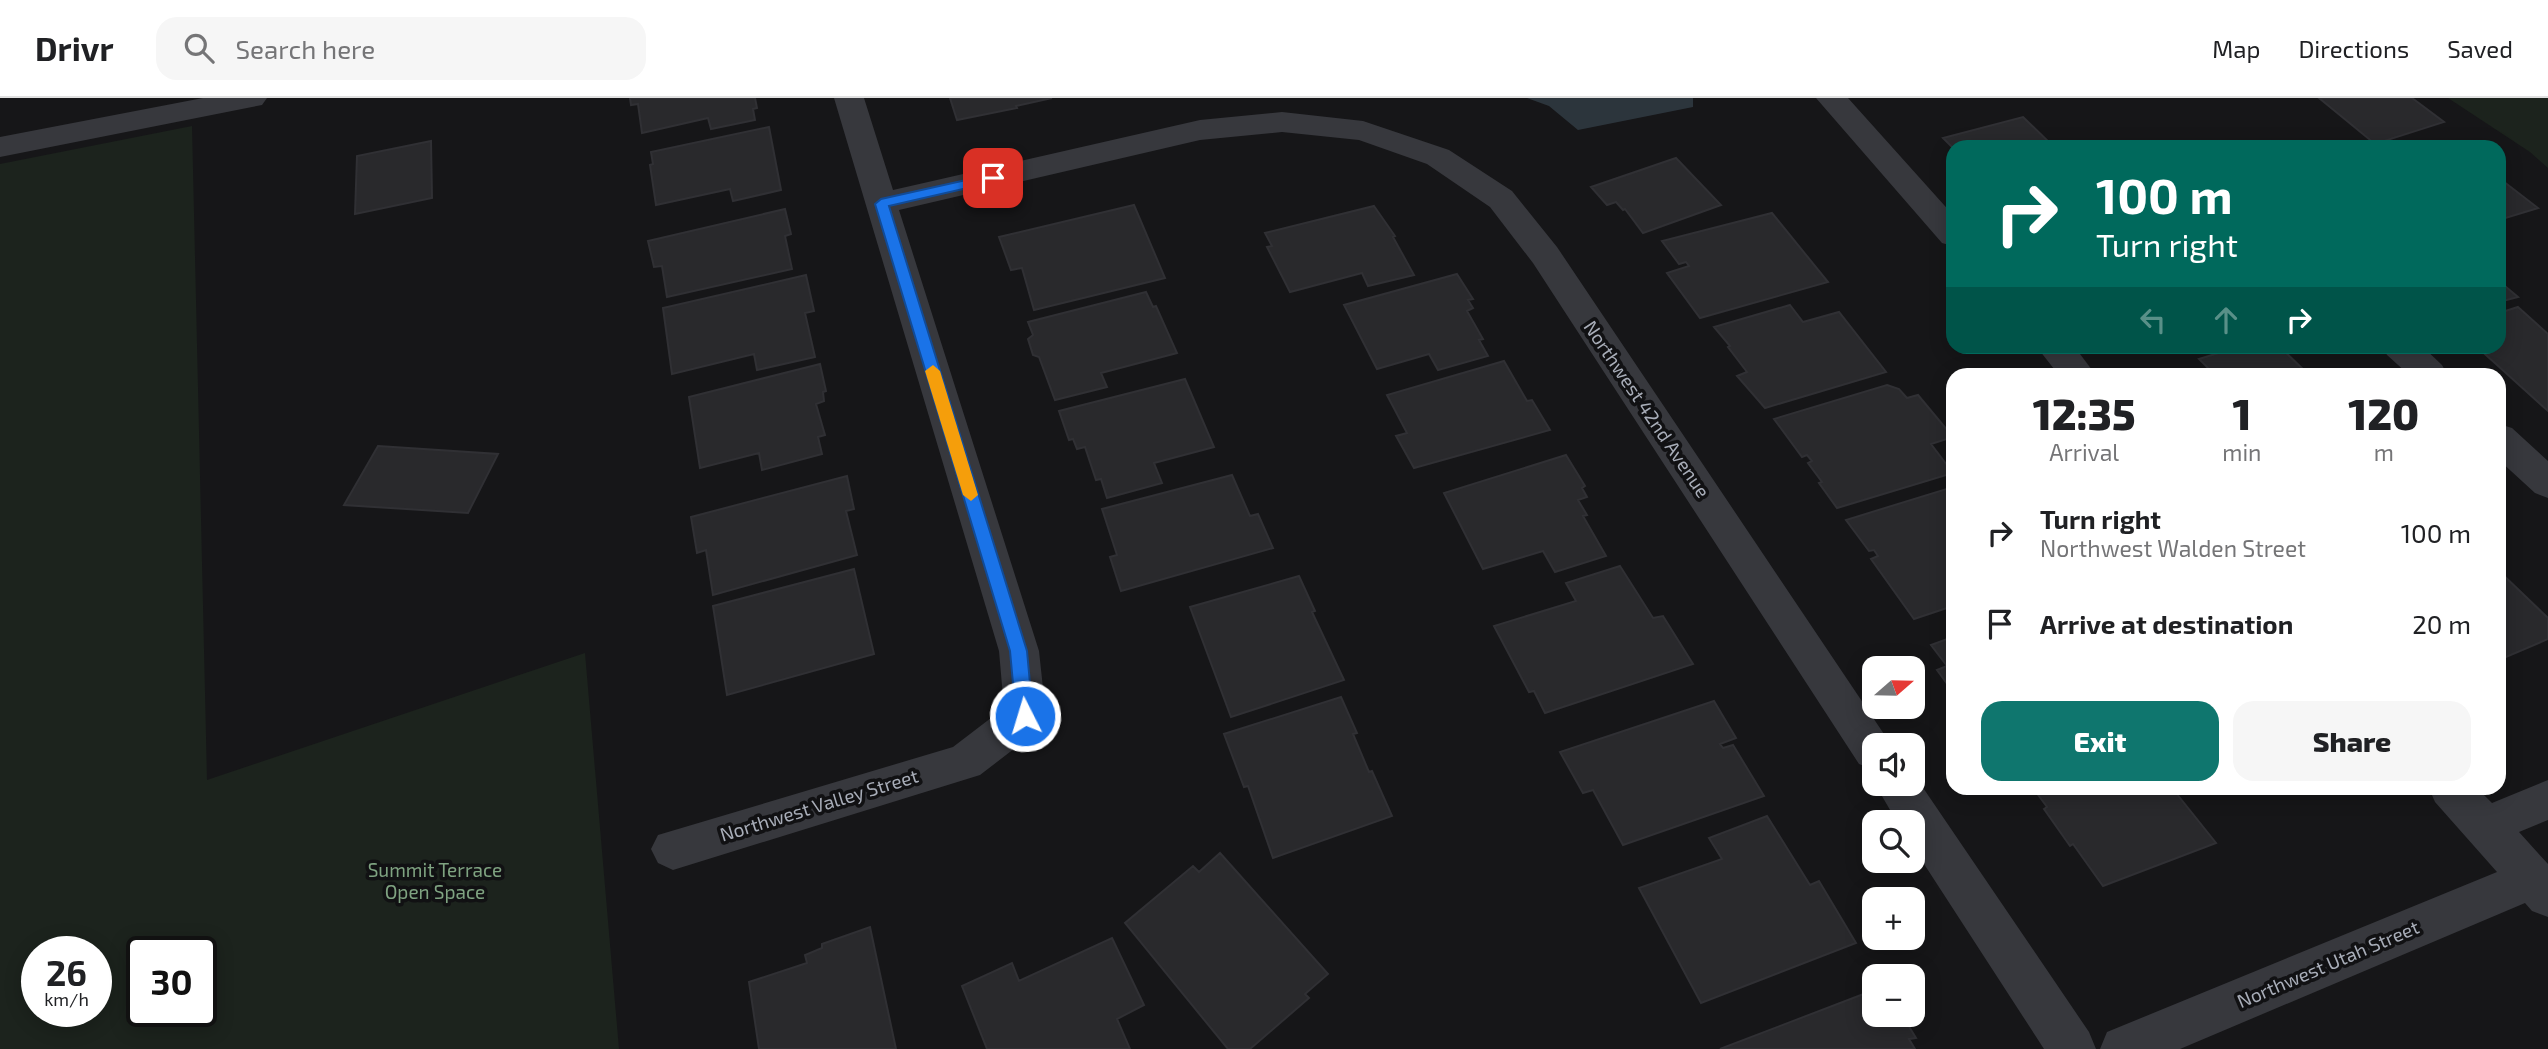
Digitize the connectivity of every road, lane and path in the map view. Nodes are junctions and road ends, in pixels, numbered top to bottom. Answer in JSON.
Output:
{"nodes":[{"id":1,"x":252,"y":98,"type":"edge"},
{"id":2,"x":849,"y":98,"type":"edge"},
{"id":3,"x":1830,"y":98,"type":"edge"},
{"id":4,"x":110,"y":112,"type":"edge"},
{"id":5,"x":0,"y":147,"type":"edge"},
{"id":6,"x":881,"y":204,"type":"junction"},
{"id":7,"x":1946,"y":227,"type":"edge"},
{"id":8,"x":2060,"y":354,"type":"edge"},
{"id":9,"x":2408,"y":354,"type":"edge"},
{"id":10,"x":2073,"y":368,"type":"edge"},
{"id":11,"x":2423,"y":368,"type":"edge"},
{"id":12,"x":2506,"y":445,"type":"edge"},
{"id":13,"x":2548,"y":484,"type":"edge"},
{"id":14,"x":1862,"y":733,"type":"edge"},
{"id":15,"x":2456,"y":795,"type":"edge"},
{"id":16,"x":1904,"y":796,"type":"edge"},
{"id":17,"x":2548,"y":800,"type":"edge"},
{"id":18,"x":2485,"y":826,"type":"junction"},
{"id":19,"x":673,"y":849,"type":"dead end"},
{"id":20,"x":2540,"y":888,"type":"edge"},
{"id":21,"x":2071,"y":1049,"type":"edge"},
{"id":22,"x":2124,"y":1049,"type":"edge"}],
"edges":[{"from":1,"to":4,"type":"street"},
{"from":2,"to":6,"type":"street"},
{"from":3,"to":7,"type":"street"},
{"from":4,"to":5,"type":"street"},
{"from":6,"to":14,"type":"street","name":"Northwest 42nd Avenue"},
{"from":6,"to":19,"type":"street","name":"Northwest Valley Street"},
{"from":8,"to":10,"type":"street"},
{"from":9,"to":11,"type":"street"},
{"from":12,"to":13,"type":"street"},
{"from":15,"to":18,"type":"street"},
{"from":16,"to":21,"type":"street"},
{"from":17,"to":18,"type":"street"},
{"from":18,"to":20,"type":"street"},
{"from":20,"to":22,"type":"street","name":"Northwest Utah Street"}]}
